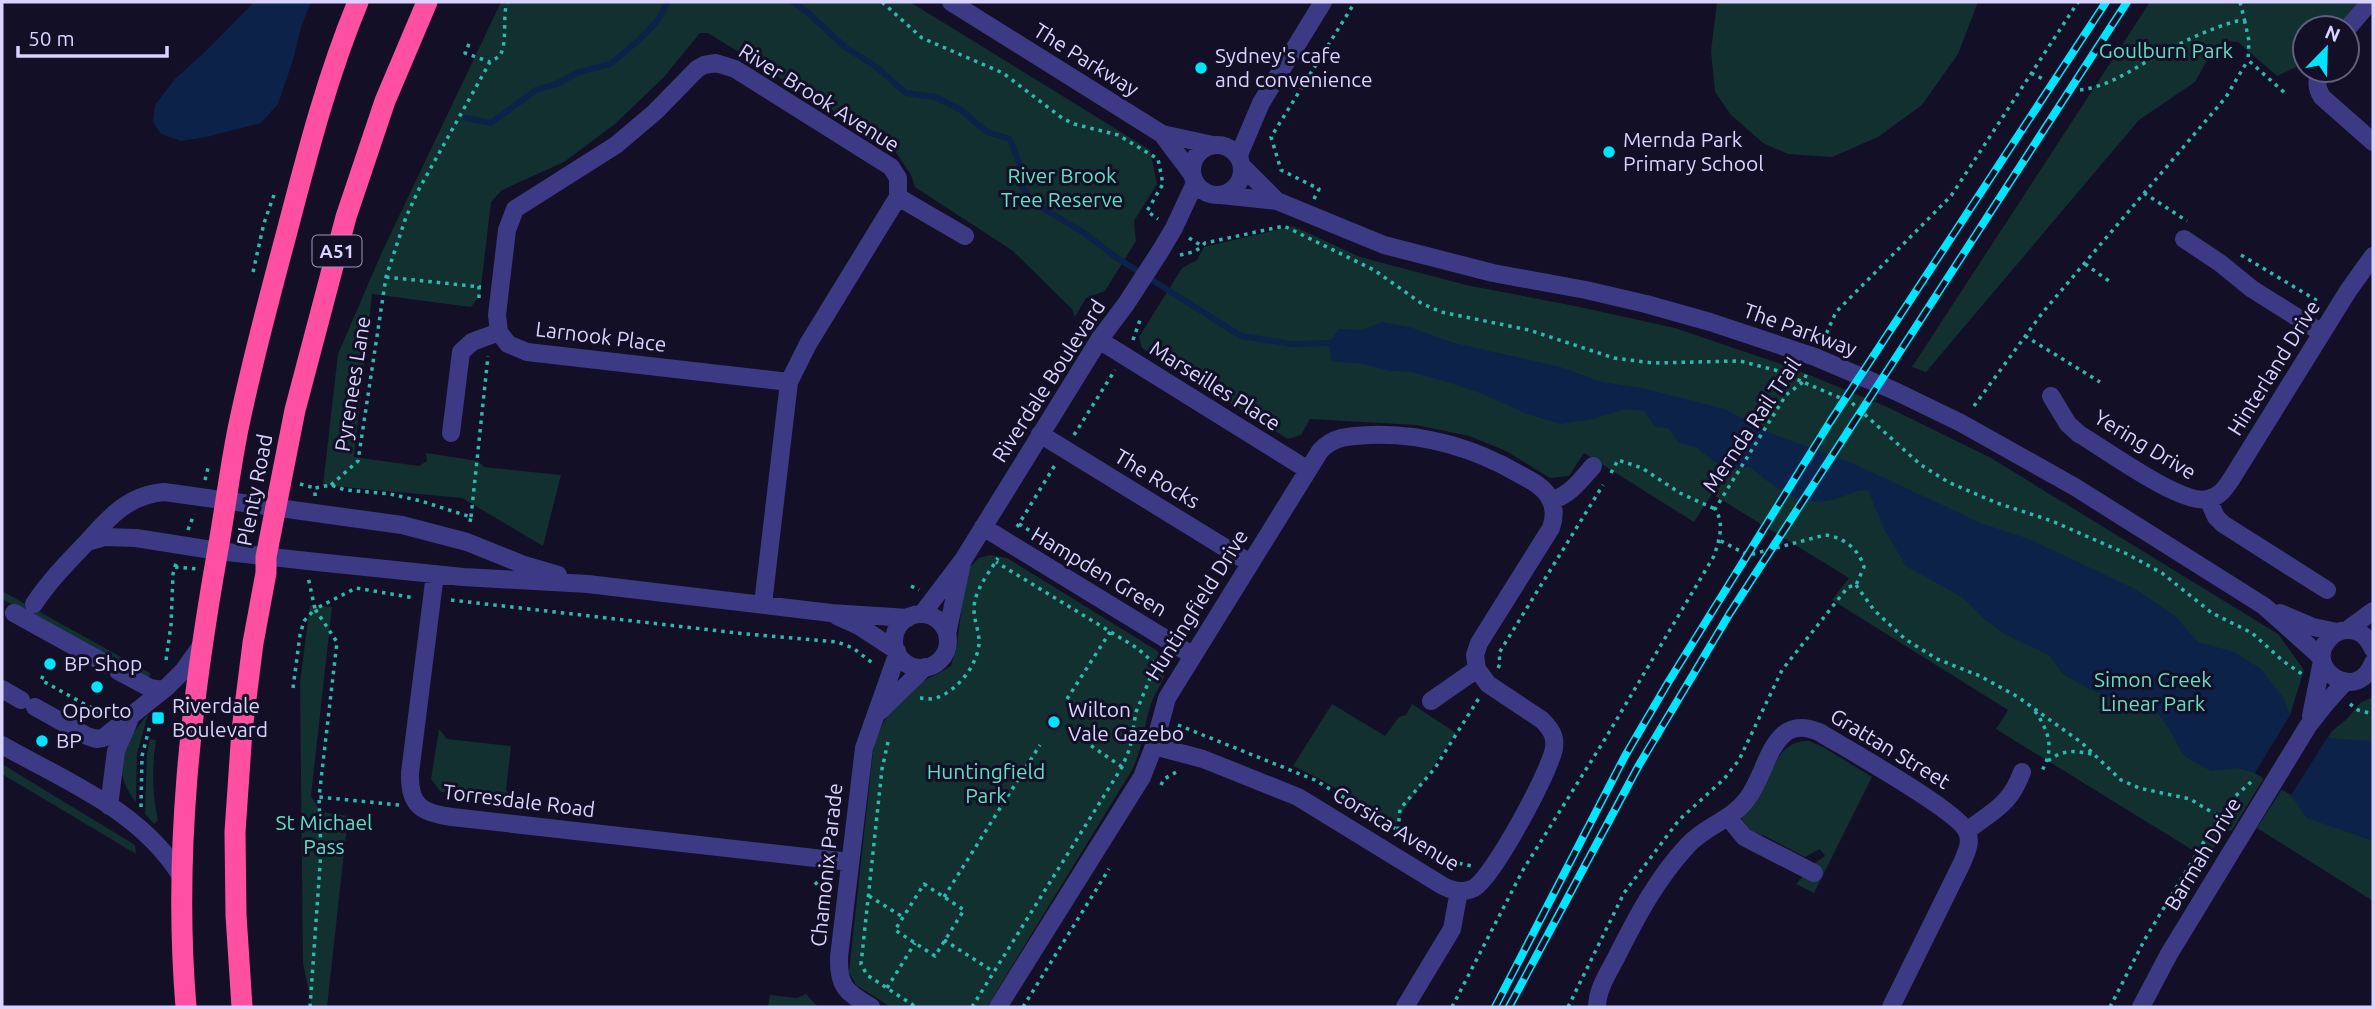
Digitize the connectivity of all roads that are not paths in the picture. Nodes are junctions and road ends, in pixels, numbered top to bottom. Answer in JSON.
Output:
{"nodes":[{"id":1,"x":358,"y":2,"type":"edge"},
{"id":2,"x":427,"y":2,"type":"edge"},
{"id":3,"x":951,"y":2,"type":"edge"},
{"id":4,"x":1323,"y":2,"type":"edge"},
{"id":5,"x":2317,"y":84,"type":"edge"},
{"id":6,"x":1261,"y":103,"type":"junction"},
{"id":7,"x":1162,"y":134,"type":"junction"},
{"id":8,"x":2373,"y":142,"type":"edge"},
{"id":9,"x":1218,"y":145,"type":"junction"},
{"id":10,"x":1240,"y":161,"type":"junction"},
{"id":11,"x":1194,"y":179,"type":"junction"},
{"id":12,"x":1216,"y":195,"type":"junction"},
{"id":13,"x":898,"y":197,"type":"junction"},
{"id":14,"x":1277,"y":201,"type":"junction"},
{"id":15,"x":1174,"y":229,"type":"junction"},
{"id":16,"x":965,"y":236,"type":"dead end"},
{"id":17,"x":2184,"y":239,"type":"dead end"},
{"id":18,"x":2373,"y":256,"type":"edge"},
{"id":19,"x":2322,"y":333,"type":"junction"},
{"id":20,"x":490,"y":335,"type":"junction"},
{"id":21,"x":1099,"y":340,"type":"junction"},
{"id":22,"x":789,"y":382,"type":"junction"},
{"id":23,"x":2051,"y":396,"type":"dead end"},
{"id":24,"x":451,"y":433,"type":"dead end"},
{"id":25,"x":1040,"y":434,"type":"junction"},
{"id":26,"x":1593,"y":466,"type":"dead end"},
{"id":27,"x":1308,"y":470,"type":"junction"},
{"id":28,"x":2208,"y":499,"type":"junction"},
{"id":29,"x":226,"y":501,"type":"junction"},
{"id":30,"x":1551,"y":501,"type":"junction"},
{"id":31,"x":277,"y":509,"type":"junction"},
{"id":32,"x":983,"y":527,"type":"junction"},
{"id":33,"x":87,"y":542,"type":"junction"},
{"id":34,"x":218,"y":551,"type":"junction"},
{"id":35,"x":266,"y":557,"type":"junction"},
{"id":36,"x":963,"y":560,"type":"junction"},
{"id":37,"x":1250,"y":563,"type":"junction"},
{"id":38,"x":435,"y":573,"type":"junction"},
{"id":39,"x":588,"y":584,"type":"junction"},
{"id":40,"x":2327,"y":590,"type":"dead end"},
{"id":41,"x":34,"y":604,"type":"dead end"},
{"id":42,"x":763,"y":604,"type":"junction"},
{"id":43,"x":2264,"y":606,"type":"junction"},
{"id":44,"x":2373,"y":611,"type":"edge"},
{"id":45,"x":831,"y":612,"type":"junction"},
{"id":46,"x":14,"y":613,"type":"dead end"},
{"id":47,"x":915,"y":616,"type":"junction"},
{"id":48,"x":2342,"y":631,"type":"junction"},
{"id":49,"x":947,"y":634,"type":"junction"},
{"id":50,"x":201,"y":646,"type":"junction"},
{"id":51,"x":2373,"y":649,"type":"edge"},
{"id":52,"x":897,"y":653,"type":"junction"},
{"id":53,"x":1192,"y":655,"type":"junction"},
{"id":54,"x":2322,"y":659,"type":"junction"},
{"id":55,"x":2373,"y":663,"type":"edge"},
{"id":56,"x":925,"y":667,"type":"junction"},
{"id":57,"x":1483,"y":676,"type":"junction"},
{"id":58,"x":2353,"y":685,"type":"edge"},
{"id":59,"x":902,"y":688,"type":"junction"},
{"id":60,"x":2,"y":689,"type":"edge"},
{"id":61,"x":163,"y":690,"type":"junction"},
{"id":62,"x":1431,"y":701,"type":"dead end"},
{"id":63,"x":2308,"y":726,"type":"junction"},
{"id":64,"x":121,"y":729,"type":"junction"},
{"id":65,"x":2,"y":745,"type":"edge"},
{"id":66,"x":1154,"y":746,"type":"junction"},
{"id":67,"x":2029,"y":777,"type":"road end"},
{"id":68,"x":109,"y":806,"type":"junction"},
{"id":69,"x":1728,"y":817,"type":"junction"},
{"id":70,"x":1967,"y":831,"type":"junction"},
{"id":71,"x":849,"y":862,"type":"junction"},
{"id":72,"x":1814,"y":873,"type":"dead end"},
{"id":73,"x":181,"y":876,"type":"junction"},
{"id":74,"x":1459,"y":891,"type":"junction"},
{"id":75,"x":186,"y":1007,"type":"edge"},
{"id":76,"x":243,"y":1007,"type":"edge"},
{"id":77,"x":871,"y":1007,"type":"edge"},
{"id":78,"x":998,"y":1007,"type":"edge"},
{"id":79,"x":1405,"y":1007,"type":"edge"},
{"id":80,"x":1597,"y":1007,"type":"edge"},
{"id":81,"x":1891,"y":1007,"type":"edge"},
{"id":82,"x":2141,"y":1007,"type":"edge"}],
"edges":[{"from":1,"to":29,"type":"highway","name":"Plenty Road","number":"A51"},
{"from":2,"to":31,"type":"highway","name":"Plenty Road","number":"A51"},
{"from":3,"to":7,"type":"street","name":"The Parkway"},
{"from":4,"to":6,"type":"street"},
{"from":5,"to":8,"type":"street"},
{"from":6,"to":9,"type":"street"},
{"from":6,"to":10,"type":"street"},
{"from":7,"to":9,"type":"street","name":"The Parkway"},
{"from":7,"to":11,"type":"street","name":"The Parkway"},
{"from":9,"to":10,"type":"street"},
{"from":9,"to":11,"type":"street"},
{"from":10,"to":12,"type":"street"},
{"from":10,"to":14,"type":"street","name":"The Parkway"},
{"from":11,"to":12,"type":"street"},
{"from":11,"to":15,"type":"street","name":"Riverdale Boulevard"},
{"from":12,"to":14,"type":"street","name":"The Parkway"},
{"from":12,"to":15,"type":"street","name":"Riverdale Boulevard"},
{"from":13,"to":16,"type":"street"},
{"from":13,"to":20,"type":"street","name":"River Brook Avenue"},
{"from":13,"to":22,"type":"street"},
{"from":14,"to":43,"type":"street","name":"The Parkway"},
{"from":15,"to":21,"type":"street","name":"Riverdale Boulevard"},
{"from":17,"to":19,"type":"street"},
{"from":18,"to":19,"type":"street","name":"Hinterland Drive"},
{"from":19,"to":28,"type":"street","name":"Hinterland Drive"},
{"from":20,"to":22,"type":"street","name":"Larnook Place"},
{"from":20,"to":24,"type":"street"},
{"from":21,"to":25,"type":"street","name":"Riverdale Boulevard"},
{"from":21,"to":27,"type":"street","name":"Marseilles Place"},
{"from":22,"to":42,"type":"street"},
{"from":23,"to":28,"type":"street","name":"Yering Drive"},
{"from":25,"to":32,"type":"street","name":"Riverdale Boulevard"},
{"from":25,"to":37,"type":"street","name":"The Rocks"},
{"from":26,"to":30,"type":"street"},
{"from":27,"to":30,"type":"street","name":"Huntingfield Drive"},
{"from":27,"to":37,"type":"street","name":"Huntingfield Drive"},
{"from":28,"to":40,"type":"street","name":"Yering Drive"},
{"from":29,"to":31,"type":"street"},
{"from":29,"to":33,"type":"street"},
{"from":29,"to":34,"type":"highway","name":"Plenty Road","number":"A51"},
{"from":30,"to":57,"type":"street"},
{"from":31,"to":35,"type":"highway","name":"Plenty Road","number":"A51"},
{"from":31,"to":39,"type":"street"},
{"from":32,"to":36,"type":"street","name":"Riverdale Boulevard"},
{"from":32,"to":53,"type":"street","name":"Hampden Green"},
{"from":33,"to":34,"type":"street"},
{"from":33,"to":41,"type":"street"},
{"from":34,"to":35,"type":"street"},
{"from":34,"to":50,"type":"highway","name":"Plenty Road","number":"A51"},
{"from":35,"to":38,"type":"street"},
{"from":35,"to":76,"type":"highway","name":"Plenty Road","number":"A51"},
{"from":36,"to":47,"type":"street","name":"Riverdale Boulevard"},
{"from":36,"to":49,"type":"street","name":"Riverdale Boulevard"},
{"from":37,"to":53,"type":"street","name":"Huntingfield Drive"},
{"from":38,"to":39,"type":"street"},
{"from":38,"to":71,"type":"street","name":"Torresdale Road"},
{"from":39,"to":42,"type":"street"},
{"from":42,"to":45,"type":"street"},
{"from":43,"to":48,"type":"street","name":"The Parkway"},
{"from":43,"to":54,"type":"street","name":"The Parkway"},
{"from":44,"to":48,"type":"street"},
{"from":45,"to":47,"type":"street"},
{"from":45,"to":52,"type":"street"},
{"from":46,"to":61,"type":"street"},
{"from":47,"to":49,"type":"street"},
{"from":47,"to":52,"type":"street"},
{"from":48,"to":51,"type":"street","name":"The Parkway"},
{"from":48,"to":54,"type":"street","name":"Barmah Drive"},
{"from":49,"to":56,"type":"street"},
{"from":50,"to":61,"type":"street"},
{"from":50,"to":73,"type":"highway","name":"Plenty Road","number":"A51"},
{"from":52,"to":56,"type":"street"},
{"from":52,"to":59,"type":"street","name":"Chamonix Parade"},
{"from":53,"to":66,"type":"street","name":"Huntingfield Drive"},
{"from":54,"to":58,"type":"street","name":"The Parkway"},
{"from":54,"to":63,"type":"street","name":"Barmah Drive"},
{"from":55,"to":58,"type":"street","name":"Barmah Drive"},
{"from":56,"to":59,"type":"street","name":"Chamonix Parade"},
{"from":57,"to":62,"type":"street"},
{"from":57,"to":74,"type":"street","name":"Corsica Avenue"},
{"from":58,"to":63,"type":"street","name":"Barmah Drive"},
{"from":59,"to":71,"type":"street","name":"Chamonix Parade"},
{"from":60,"to":64,"type":"street"},
{"from":61,"to":64,"type":"street"},
{"from":63,"to":82,"type":"street","name":"Barmah Drive"},
{"from":64,"to":68,"type":"street"},
{"from":65,"to":68,"type":"street"},
{"from":66,"to":74,"type":"street","name":"Corsica Avenue"},
{"from":66,"to":78,"type":"street","name":"Huntingfield Drive"},
{"from":67,"to":70,"type":"street"},
{"from":68,"to":73,"type":"street"},
{"from":69,"to":70,"type":"street","name":"Grattan Street"},
{"from":69,"to":72,"type":"street"},
{"from":69,"to":80,"type":"street","name":"Grattan Street"},
{"from":70,"to":81,"type":"street"},
{"from":71,"to":77,"type":"street","name":"Chamonix Parade"},
{"from":73,"to":75,"type":"highway","name":"Plenty Road","number":"A51"},
{"from":74,"to":79,"type":"street"}]}
